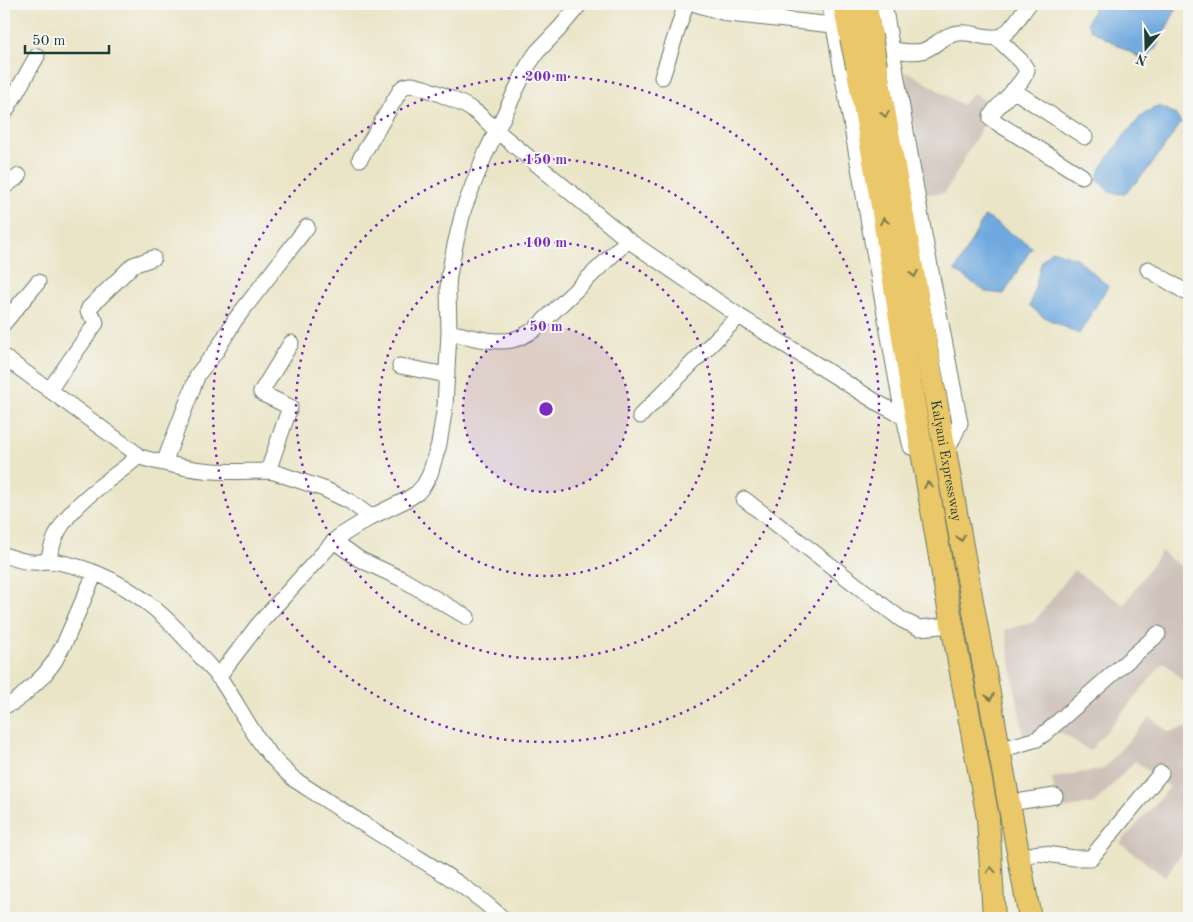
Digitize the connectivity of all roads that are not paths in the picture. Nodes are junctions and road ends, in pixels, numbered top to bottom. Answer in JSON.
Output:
{"nodes":[{"id":1,"x":580,"y":4,"type":"edge"},
{"id":2,"x":686,"y":4,"type":"edge"},
{"id":3,"x":696,"y":4,"type":"edge"},
{"id":4,"x":830,"y":4,"type":"edge"},
{"id":5,"x":844,"y":4,"type":"edge"},
{"id":6,"x":865,"y":4,"type":"edge"},
{"id":7,"x":884,"y":4,"type":"edge"},
{"id":8,"x":1029,"y":4,"type":"edge"},
{"id":9,"x":996,"y":37,"type":"junction"},
{"id":10,"x":848,"y":38,"type":"junction"},
{"id":11,"x":892,"y":50,"type":"junction"},
{"id":12,"x":37,"y":56,"type":"dead end"},
{"id":13,"x":867,"y":66,"type":"junction"},
{"id":14,"x":662,"y":77,"type":"dead end"},
{"id":15,"x":1013,"y":90,"type":"junction"},
{"id":16,"x":4,"y":114,"type":"edge"},
{"id":17,"x":497,"y":131,"type":"junction"},
{"id":18,"x":1085,"y":137,"type":"dead end"},
{"id":19,"x":360,"y":159,"type":"dead end"},
{"id":20,"x":19,"y":176,"type":"dead end"},
{"id":21,"x":1082,"y":176,"type":"dead end"},
{"id":22,"x":4,"y":187,"type":"edge"},
{"id":23,"x":307,"y":227,"type":"dead end"},
{"id":24,"x":628,"y":240,"type":"junction"},
{"id":25,"x":153,"y":258,"type":"dead end"},
{"id":26,"x":1148,"y":269,"type":"dead end"},
{"id":27,"x":38,"y":282,"type":"dead end"},
{"id":28,"x":1189,"y":294,"type":"edge"},
{"id":29,"x":739,"y":316,"type":"junction"},
{"id":30,"x":4,"y":323,"type":"edge"},
{"id":31,"x":449,"y":332,"type":"junction"},
{"id":32,"x":291,"y":343,"type":"dead end"},
{"id":33,"x":4,"y":356,"type":"edge"},
{"id":34,"x":400,"y":366,"type":"dead end"},
{"id":35,"x":447,"y":375,"type":"junction"},
{"id":36,"x":50,"y":389,"type":"junction"},
{"id":37,"x":640,"y":416,"type":"dead end"},
{"id":38,"x":904,"y":417,"type":"junction"},
{"id":39,"x":946,"y":453,"type":"junction"},
{"id":40,"x":922,"y":454,"type":"junction"},
{"id":41,"x":136,"y":456,"type":"junction"},
{"id":42,"x":164,"y":463,"type":"junction"},
{"id":43,"x":268,"y":471,"type":"junction"},
{"id":44,"x":744,"y":499,"type":"dead end"},
{"id":45,"x":371,"y":517,"type":"junction"},
{"id":46,"x":334,"y":541,"type":"junction"},
{"id":47,"x":4,"y":556,"type":"edge"},
{"id":48,"x":48,"y":561,"type":"junction"},
{"id":49,"x":95,"y":573,"type":"junction"},
{"id":50,"x":468,"y":616,"type":"dead end"},
{"id":51,"x":952,"y":626,"type":"junction"},
{"id":52,"x":1158,"y":634,"type":"dead end"},
{"id":53,"x":218,"y":677,"type":"junction"},
{"id":54,"x":4,"y":706,"type":"edge"},
{"id":55,"x":1000,"y":750,"type":"junction"},
{"id":56,"x":1161,"y":773,"type":"dead end"},
{"id":57,"x":1055,"y":796,"type":"dead end"},
{"id":58,"x":1009,"y":803,"type":"junction"},
{"id":59,"x":1019,"y":857,"type":"junction"},
{"id":60,"x":502,"y":918,"type":"edge"},
{"id":61,"x":994,"y":918,"type":"edge"},
{"id":62,"x":1030,"y":918,"type":"edge"}],
"edges":[{"from":1,"to":17,"type":"street"},
{"from":2,"to":14,"type":"street"},
{"from":3,"to":10,"type":"street"},
{"from":4,"to":10,"type":"street"},
{"from":5,"to":10,"type":"highway","name":"Kalyani Expressway"},
{"from":6,"to":10,"type":"highway","name":"Kalyani Expressway"},
{"from":7,"to":11,"type":"street"},
{"from":8,"to":9,"type":"street"},
{"from":9,"to":11,"type":"street"},
{"from":9,"to":15,"type":"street"},
{"from":10,"to":11,"type":"street"},
{"from":10,"to":13,"type":"highway","name":"Kalyani Expressway","bridge":true},
{"from":10,"to":38,"type":"street"},
{"from":11,"to":39,"type":"street"},
{"from":12,"to":16,"type":"street"},
{"from":13,"to":39,"type":"highway","name":"Kalyani Expressway","one_way":true},
{"from":40,"to":13,"type":"highway","name":"Kalyani Expressway","one_way":true},
{"from":15,"to":18,"type":"street"},
{"from":15,"to":21,"type":"street"},
{"from":17,"to":19,"type":"street"},
{"from":17,"to":24,"type":"street"},
{"from":17,"to":31,"type":"street"},
{"from":20,"to":22,"type":"street"},
{"from":23,"to":42,"type":"street"},
{"from":24,"to":29,"type":"street"},
{"from":24,"to":31,"type":"street"},
{"from":25,"to":36,"type":"street"},
{"from":26,"to":28,"type":"street"},
{"from":27,"to":30,"type":"street"},
{"from":29,"to":37,"type":"street"},
{"from":29,"to":38,"type":"street"},
{"from":31,"to":35,"type":"street"},
{"from":32,"to":43,"type":"street"},
{"from":33,"to":36,"type":"street"},
{"from":34,"to":35,"type":"street"},
{"from":35,"to":45,"type":"street"},
{"from":36,"to":41,"type":"street"},
{"from":38,"to":40,"type":"street"},
{"from":39,"to":55,"type":"highway","name":"Kalyani Expressway","one_way":true},
{"from":51,"to":40,"type":"highway","name":"Kalyani Expressway","one_way":true},
{"from":41,"to":42,"type":"street"},
{"from":41,"to":48,"type":"street"},
{"from":42,"to":43,"type":"street"},
{"from":43,"to":45,"type":"street"},
{"from":44,"to":51,"type":"street"},
{"from":45,"to":46,"type":"street"},
{"from":46,"to":50,"type":"street"},
{"from":46,"to":53,"type":"street"},
{"from":47,"to":48,"type":"street"},
{"from":48,"to":49,"type":"street"},
{"from":49,"to":53,"type":"street"},
{"from":49,"to":54,"type":"street"},
{"from":61,"to":51,"type":"highway","name":"Kalyani Expressway","one_way":true},
{"from":52,"to":55,"type":"street"},
{"from":53,"to":60,"type":"street"},
{"from":55,"to":58,"type":"highway","name":"Kalyani Expressway"},
{"from":56,"to":59,"type":"street"},
{"from":57,"to":58,"type":"street"},
{"from":58,"to":59,"type":"highway","name":"Kalyani Expressway"},
{"from":59,"to":62,"type":"highway","name":"Kalyani Expressway"}]}
